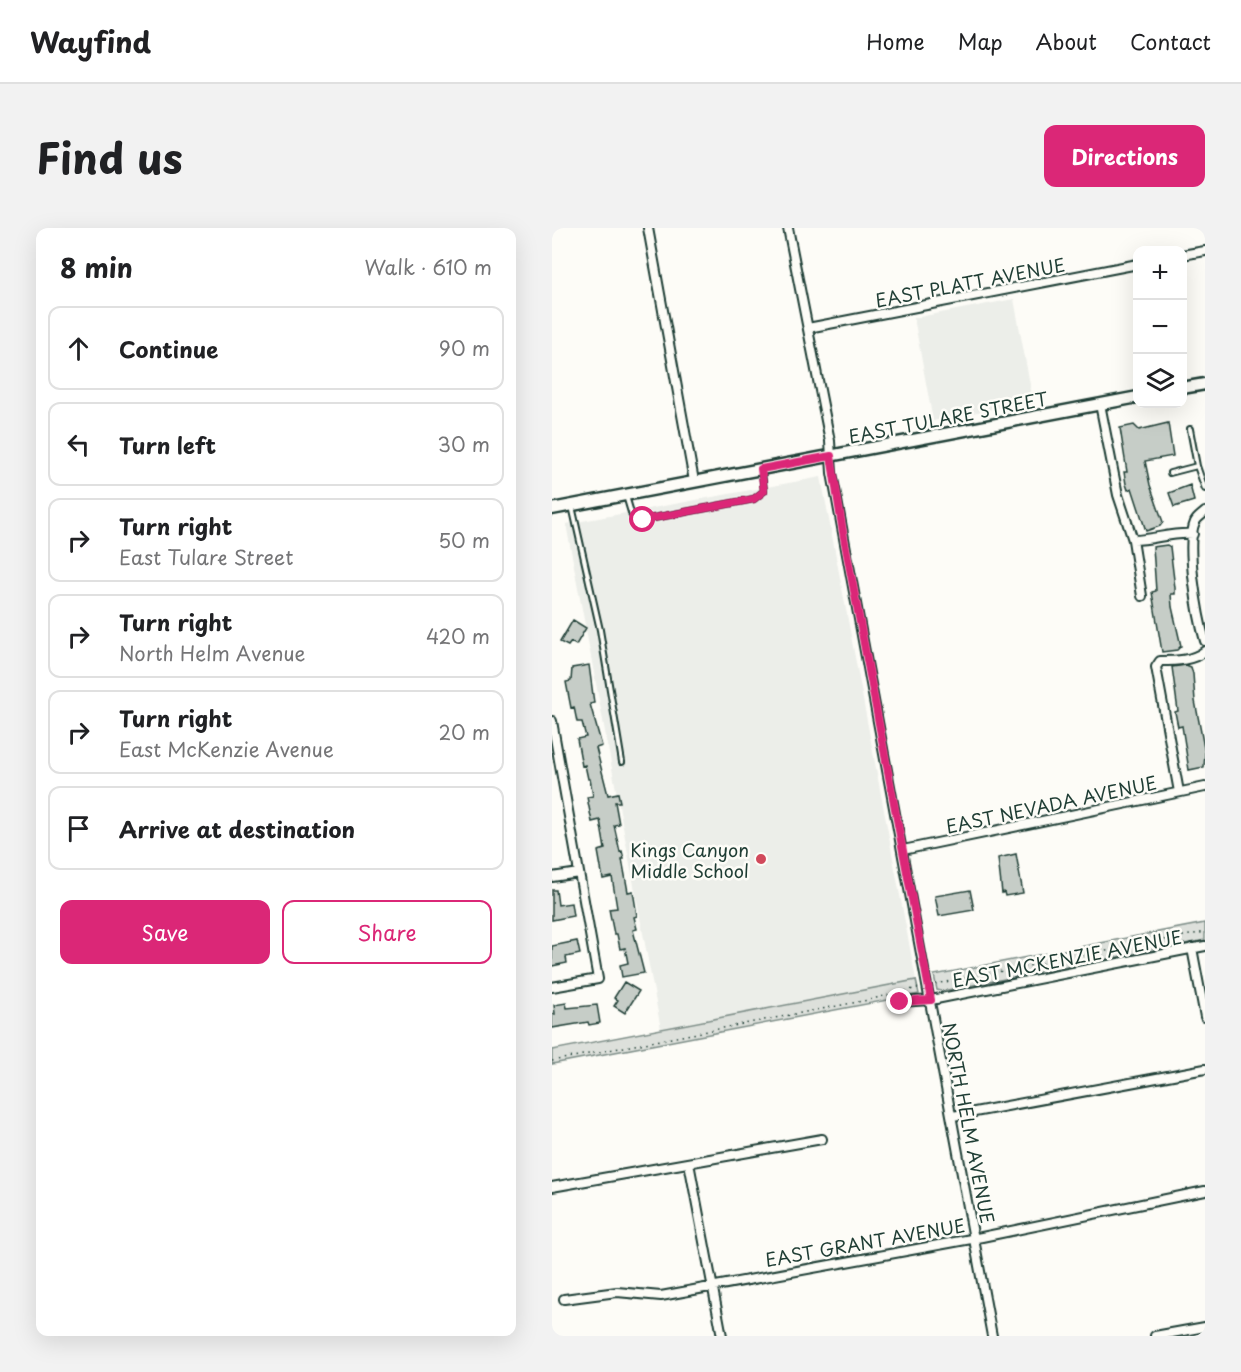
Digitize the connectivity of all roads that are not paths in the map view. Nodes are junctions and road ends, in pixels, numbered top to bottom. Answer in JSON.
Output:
{"nodes":[{"id":1,"x":648,"y":228,"type":"edge"},
{"id":2,"x":788,"y":228,"type":"edge"},
{"id":3,"x":1205,"y":251,"type":"edge"},
{"id":4,"x":1187,"y":254,"type":"edge"},
{"id":5,"x":1133,"y":265,"type":"edge"},
{"id":6,"x":808,"y":328,"type":"junction"},
{"id":7,"x":1205,"y":384,"type":"edge"},
{"id":8,"x":1187,"y":387,"type":"edge"},
{"id":9,"x":1133,"y":398,"type":"edge"},
{"id":10,"x":1100,"y":404,"type":"junction"},
{"id":11,"x":1190,"y":429,"type":"dead end"},
{"id":12,"x":831,"y":456,"type":"junction"},
{"id":13,"x":1197,"y":466,"type":"junction"},
{"id":14,"x":761,"y":469,"type":"junction"},
{"id":15,"x":1170,"y":473,"type":"dead end"},
{"id":16,"x":694,"y":481,"type":"junction"},
{"id":17,"x":1205,"y":489,"type":"edge"},
{"id":18,"x":625,"y":495,"type":"junction"},
{"id":19,"x":572,"y":505,"type":"junction"},
{"id":20,"x":552,"y":509,"type":"edge"},
{"id":21,"x":1205,"y":512,"type":"edge"},
{"id":22,"x":1193,"y":534,"type":"junction"},
{"id":23,"x":1134,"y":540,"type":"junction"},
{"id":24,"x":1142,"y":596,"type":"dead end"},
{"id":25,"x":1205,"y":641,"type":"edge"},
{"id":26,"x":1205,"y":651,"type":"edge"},
{"id":27,"x":552,"y":721,"type":"edge"},
{"id":28,"x":622,"y":762,"type":"dead end"},
{"id":29,"x":556,"y":769,"type":"edge"},
{"id":30,"x":1205,"y":787,"type":"edge"},
{"id":31,"x":1179,"y":792,"type":"junction"},
{"id":32,"x":903,"y":850,"type":"junction"},
{"id":33,"x":579,"y":873,"type":"junction"},
{"id":34,"x":552,"y":878,"type":"edge"},
{"id":35,"x":1205,"y":946,"type":"edge"},
{"id":36,"x":1192,"y":948,"type":"junction"},
{"id":37,"x":552,"y":987,"type":"edge"},
{"id":38,"x":931,"y":1000,"type":"junction"},
{"id":39,"x":900,"y":1002,"type":"dead end"},
{"id":40,"x":1205,"y":1017,"type":"edge"},
{"id":41,"x":1205,"y":1069,"type":"edge"},
{"id":42,"x":953,"y":1116,"type":"junction"},
{"id":43,"x":822,"y":1139,"type":"dead end"},
{"id":44,"x":689,"y":1163,"type":"junction"},
{"id":45,"x":552,"y":1187,"type":"edge"},
{"id":46,"x":1205,"y":1191,"type":"edge"},
{"id":47,"x":975,"y":1237,"type":"junction"},
{"id":48,"x":713,"y":1285,"type":"junction"},
{"id":49,"x":564,"y":1299,"type":"dead end"},
{"id":50,"x":1205,"y":1327,"type":"edge"},
{"id":51,"x":722,"y":1336,"type":"edge"},
{"id":52,"x":992,"y":1336,"type":"edge"},
{"id":53,"x":1155,"y":1336,"type":"edge"}],
"edges":[{"from":1,"to":16,"type":"street"},
{"from":2,"to":6,"type":"street","name":"NORTH HELM AVENUE"},
{"from":3,"to":4,"type":"street"},
{"from":5,"to":6,"type":"street","name":"EAST PLATT AVENUE"},
{"from":6,"to":12,"type":"street","name":"NORTH HELM AVENUE"},
{"from":7,"to":8,"type":"main road"},
{"from":9,"to":10,"type":"main road","name":"EAST TULARE STREET"},
{"from":10,"to":12,"type":"main road","name":"EAST TULARE STREET"},
{"from":10,"to":23,"type":"street"},
{"from":11,"to":13,"type":"lane"},
{"from":12,"to":14,"type":"main road","name":"EAST TULARE STREET"},
{"from":12,"to":32,"type":"street","name":"NORTH HELM AVENUE"},
{"from":13,"to":15,"type":"lane"},
{"from":13,"to":17,"type":"lane"},
{"from":14,"to":16,"type":"main road","name":"EAST TULARE STREET"},
{"from":14,"to":18,"type":"lane"},
{"from":16,"to":18,"type":"main road","name":"EAST TULARE STREET"},
{"from":18,"to":19,"type":"main road","name":"EAST TULARE STREET"},
{"from":19,"to":20,"type":"main road","name":"EAST TULARE STREET"},
{"from":19,"to":28,"type":"lane"},
{"from":21,"to":22,"type":"street"},
{"from":22,"to":23,"type":"street"},
{"from":22,"to":25,"type":"street"},
{"from":23,"to":24,"type":"street"},
{"from":26,"to":31,"type":"street"},
{"from":27,"to":29,"type":"street"},
{"from":29,"to":33,"type":"street"},
{"from":30,"to":31,"type":"street","name":"EAST NEVADA AVENUE"},
{"from":31,"to":32,"type":"street","name":"EAST NEVADA AVENUE"},
{"from":32,"to":38,"type":"street","name":"NORTH HELM AVENUE"},
{"from":33,"to":34,"type":"street"},
{"from":33,"to":37,"type":"street"},
{"from":35,"to":36,"type":"street","name":"EAST MCKENZIE AVENUE"},
{"from":36,"to":38,"type":"street","name":"EAST MCKENZIE AVENUE"},
{"from":36,"to":40,"type":"street"},
{"from":38,"to":39,"type":"street","name":"EAST MCKENZIE AVENUE"},
{"from":38,"to":42,"type":"street","name":"NORTH HELM AVENUE"},
{"from":41,"to":42,"type":"street"},
{"from":42,"to":47,"type":"street","name":"NORTH HELM AVENUE"},
{"from":43,"to":44,"type":"street"},
{"from":44,"to":45,"type":"street"},
{"from":44,"to":48,"type":"street"},
{"from":46,"to":47,"type":"street","name":"EAST GRANT AVENUE"},
{"from":47,"to":48,"type":"street","name":"EAST GRANT AVENUE"},
{"from":47,"to":52,"type":"street","name":"NORTH HELM AVENUE"},
{"from":48,"to":49,"type":"street","name":"EAST GRANT AVENUE"},
{"from":48,"to":51,"type":"street"},
{"from":50,"to":53,"type":"street"}]}
